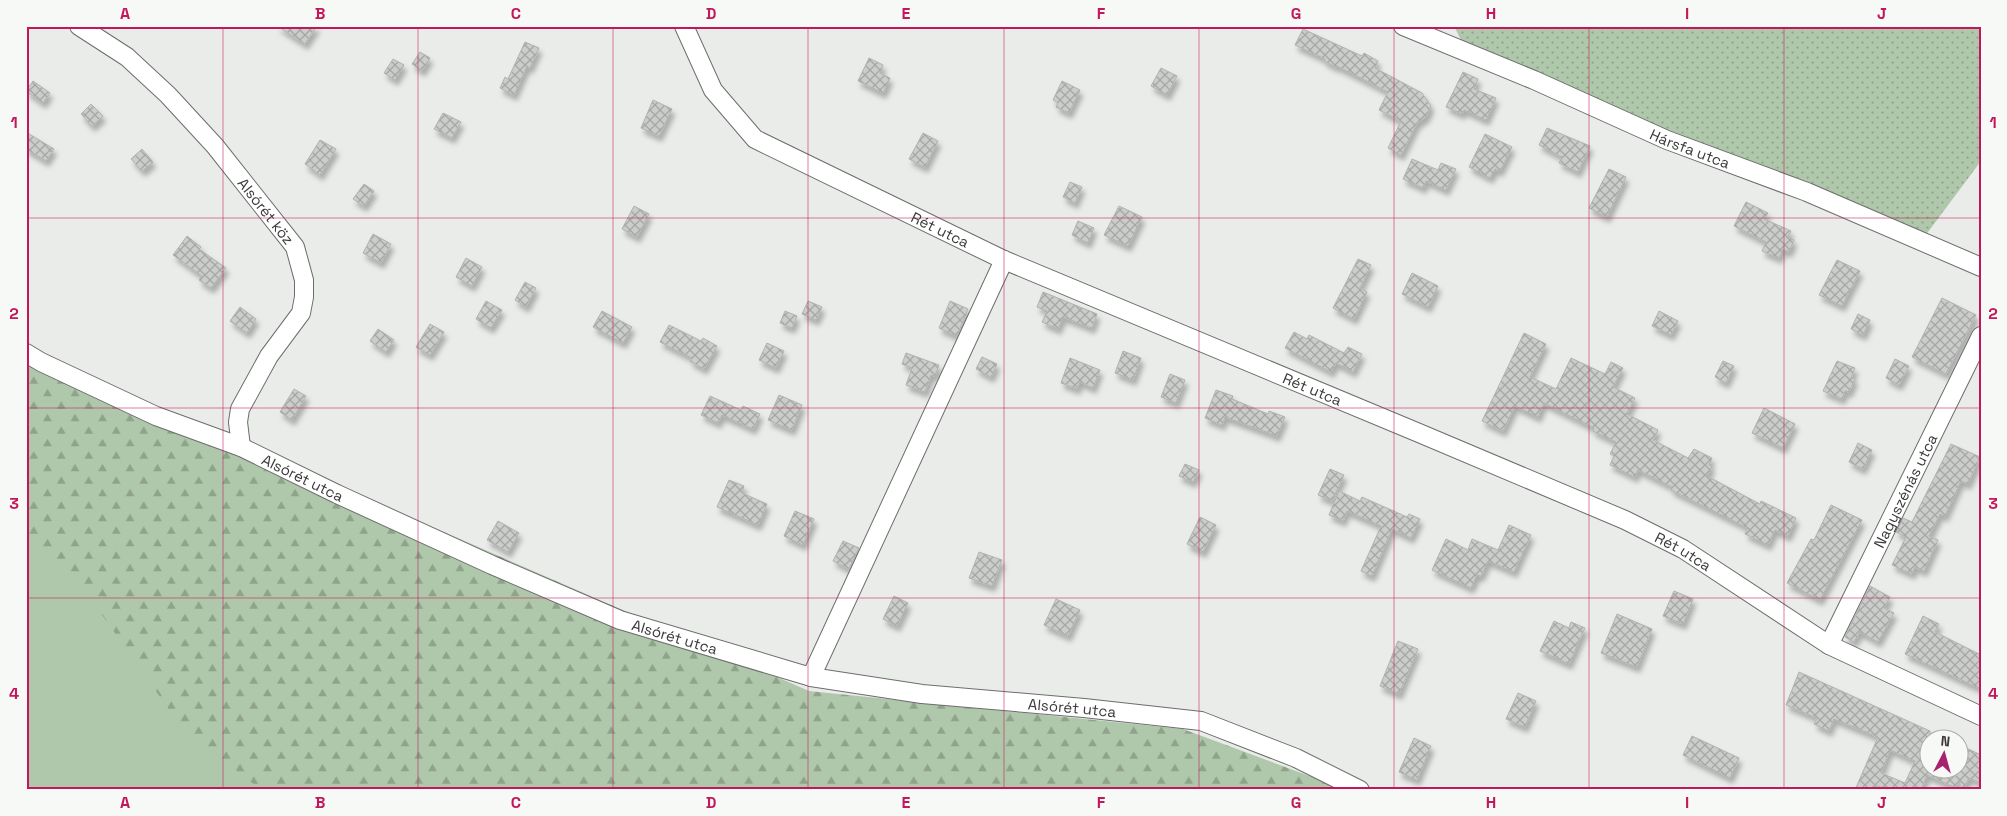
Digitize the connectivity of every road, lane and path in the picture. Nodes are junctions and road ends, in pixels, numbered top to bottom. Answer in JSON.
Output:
{"nodes":[{"id":1,"x":79,"y":26,"type":"edge"},
{"id":2,"x":684,"y":26,"type":"edge"},
{"id":3,"x":1402,"y":26,"type":"edge"},
{"id":4,"x":1004,"y":260,"type":"junction"},
{"id":5,"x":1981,"y":267,"type":"edge"},
{"id":6,"x":1981,"y":336,"type":"edge"},
{"id":7,"x":26,"y":352,"type":"edge"},
{"id":8,"x":241,"y":447,"type":"junction"},
{"id":9,"x":1828,"y":645,"type":"junction"},
{"id":10,"x":811,"y":677,"type":"junction"},
{"id":11,"x":1981,"y":716,"type":"edge"},
{"id":12,"x":1360,"y":790,"type":"edge"}],
"edges":[{"from":1,"to":8,"type":"street","name":"Alsórét köz"},
{"from":2,"to":4,"type":"street","name":"Rét utca"},
{"from":3,"to":5,"type":"street","name":"Hársfa utca"},
{"from":4,"to":9,"type":"street","name":"Rét utca"},
{"from":4,"to":10,"type":"street"},
{"from":6,"to":9,"type":"street","name":"Nagyszénás utca"},
{"from":7,"to":8,"type":"street","name":"Alsórét utca"},
{"from":8,"to":10,"type":"street","name":"Alsórét utca"},
{"from":9,"to":11,"type":"street","name":"Rét utca"},
{"from":10,"to":12,"type":"street","name":"Alsórét utca"}]}
